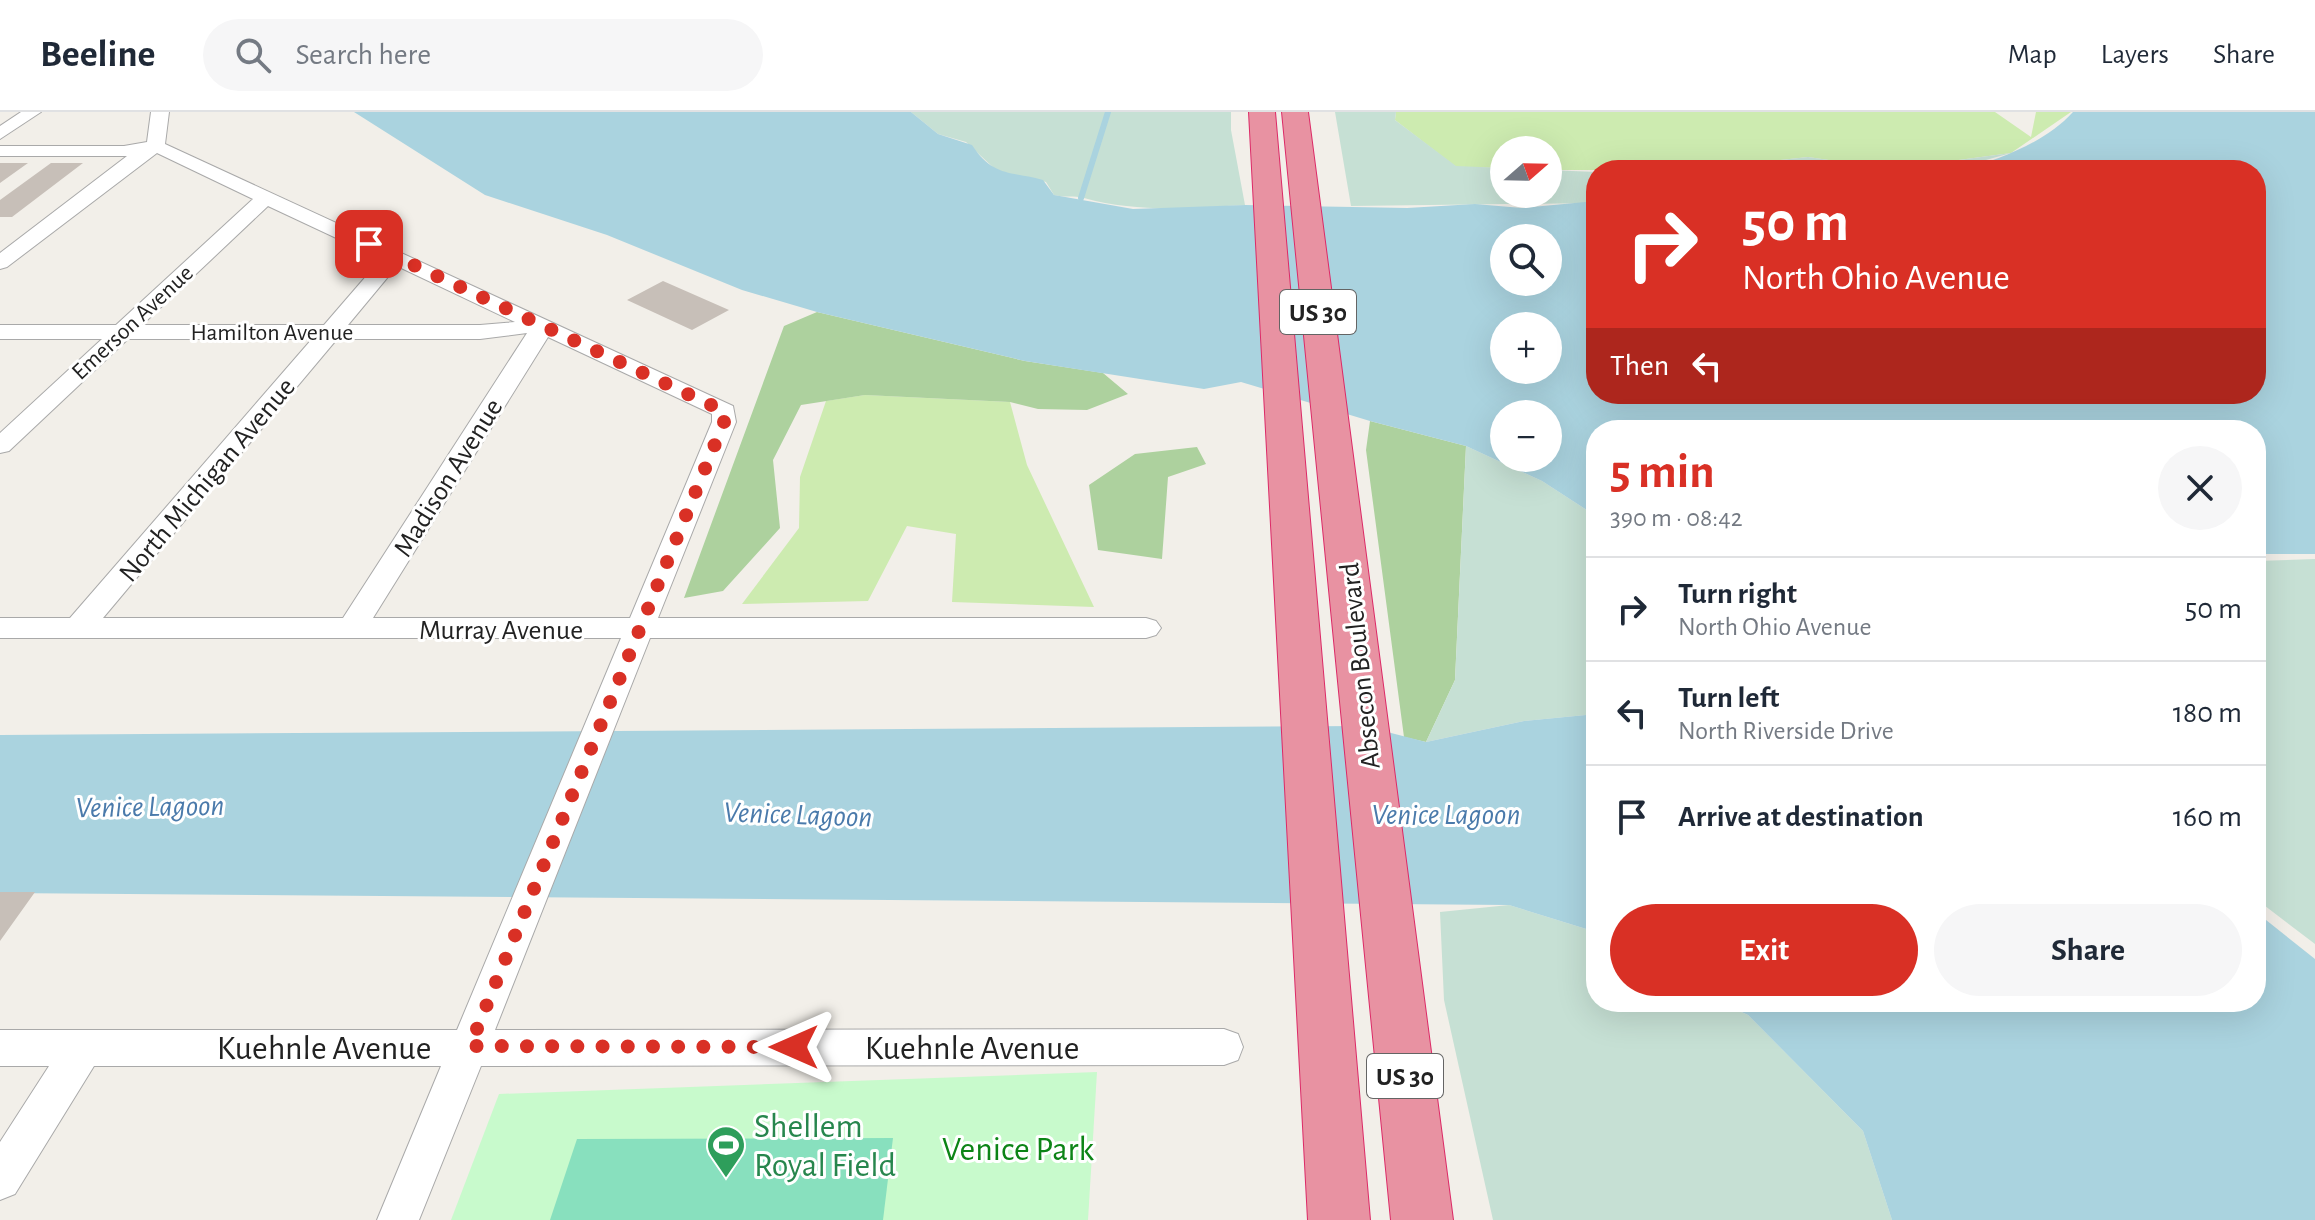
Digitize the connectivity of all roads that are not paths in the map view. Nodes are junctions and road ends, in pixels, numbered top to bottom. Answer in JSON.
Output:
{"nodes":[{"id":1,"x":32,"y":112,"type":"edge"},
{"id":2,"x":160,"y":112,"type":"edge"},
{"id":3,"x":1262,"y":112,"type":"edge"},
{"id":4,"x":1295,"y":112,"type":"edge"},
{"id":5,"x":0,"y":134,"type":"edge"},
{"id":6,"x":156,"y":146,"type":"junction"},
{"id":7,"x":0,"y":151,"type":"edge"},
{"id":8,"x":265,"y":198,"type":"junction"},
{"id":9,"x":395,"y":256,"type":"junction"},
{"id":10,"x":0,"y":263,"type":"edge"},
{"id":11,"x":544,"y":325,"type":"junction"},
{"id":12,"x":0,"y":332,"type":"edge"},
{"id":13,"x":121,"y":332,"type":"junction"},
{"id":14,"x":330,"y":332,"type":"junction"},
{"id":15,"x":0,"y":446,"type":"edge"},
{"id":16,"x":0,"y":628,"type":"edge"},
{"id":17,"x":78,"y":628,"type":"junction"},
{"id":18,"x":1146,"y":628,"type":"dead end"},
{"id":19,"x":351,"y":629,"type":"junction"},
{"id":20,"x":638,"y":629,"type":"junction"},
{"id":21,"x":470,"y":1046,"type":"junction"},
{"id":22,"x":1224,"y":1047,"type":"dead end"},
{"id":23,"x":0,"y":1048,"type":"edge"},
{"id":24,"x":83,"y":1048,"type":"junction"},
{"id":25,"x":0,"y":1179,"type":"edge"},
{"id":26,"x":398,"y":1220,"type":"edge"},
{"id":27,"x":1339,"y":1220,"type":"edge"},
{"id":28,"x":1422,"y":1220,"type":"edge"}],
"edges":[{"from":1,"to":5,"type":"street"},
{"from":2,"to":6,"type":"street"},
{"from":3,"to":27,"type":"highway","name":"Absecon Boulevard","number":"US 30"},
{"from":4,"to":28,"type":"highway","name":"Absecon Boulevard","number":"US 30"},
{"from":6,"to":7,"type":"street"},
{"from":6,"to":8,"type":"street"},
{"from":6,"to":10,"type":"street"},
{"from":8,"to":9,"type":"street"},
{"from":8,"to":13,"type":"street","name":"Emerson Avenue"},
{"from":9,"to":11,"type":"street"},
{"from":9,"to":14,"type":"street","name":"North Michigan Avenue"},
{"from":11,"to":14,"type":"street","name":"Hamilton Avenue"},
{"from":11,"to":19,"type":"street","name":"Madison Avenue"},
{"from":11,"to":20,"type":"street"},
{"from":12,"to":13,"type":"street","name":"Hamilton Avenue"},
{"from":13,"to":14,"type":"street","name":"Hamilton Avenue"},
{"from":13,"to":15,"type":"street","name":"Emerson Avenue"},
{"from":14,"to":17,"type":"street","name":"North Michigan Avenue"},
{"from":16,"to":17,"type":"street","name":"Murray Avenue"},
{"from":17,"to":19,"type":"street","name":"Murray Avenue"},
{"from":18,"to":20,"type":"street","name":"Murray Avenue"},
{"from":19,"to":20,"type":"street","name":"Murray Avenue"},
{"from":20,"to":21,"type":"street"},
{"from":21,"to":22,"type":"street","name":"Kuehnle Avenue"},
{"from":21,"to":24,"type":"street","name":"Kuehnle Avenue"},
{"from":21,"to":26,"type":"street"},
{"from":23,"to":24,"type":"street","name":"Kuehnle Avenue"},
{"from":24,"to":25,"type":"street"}]}
